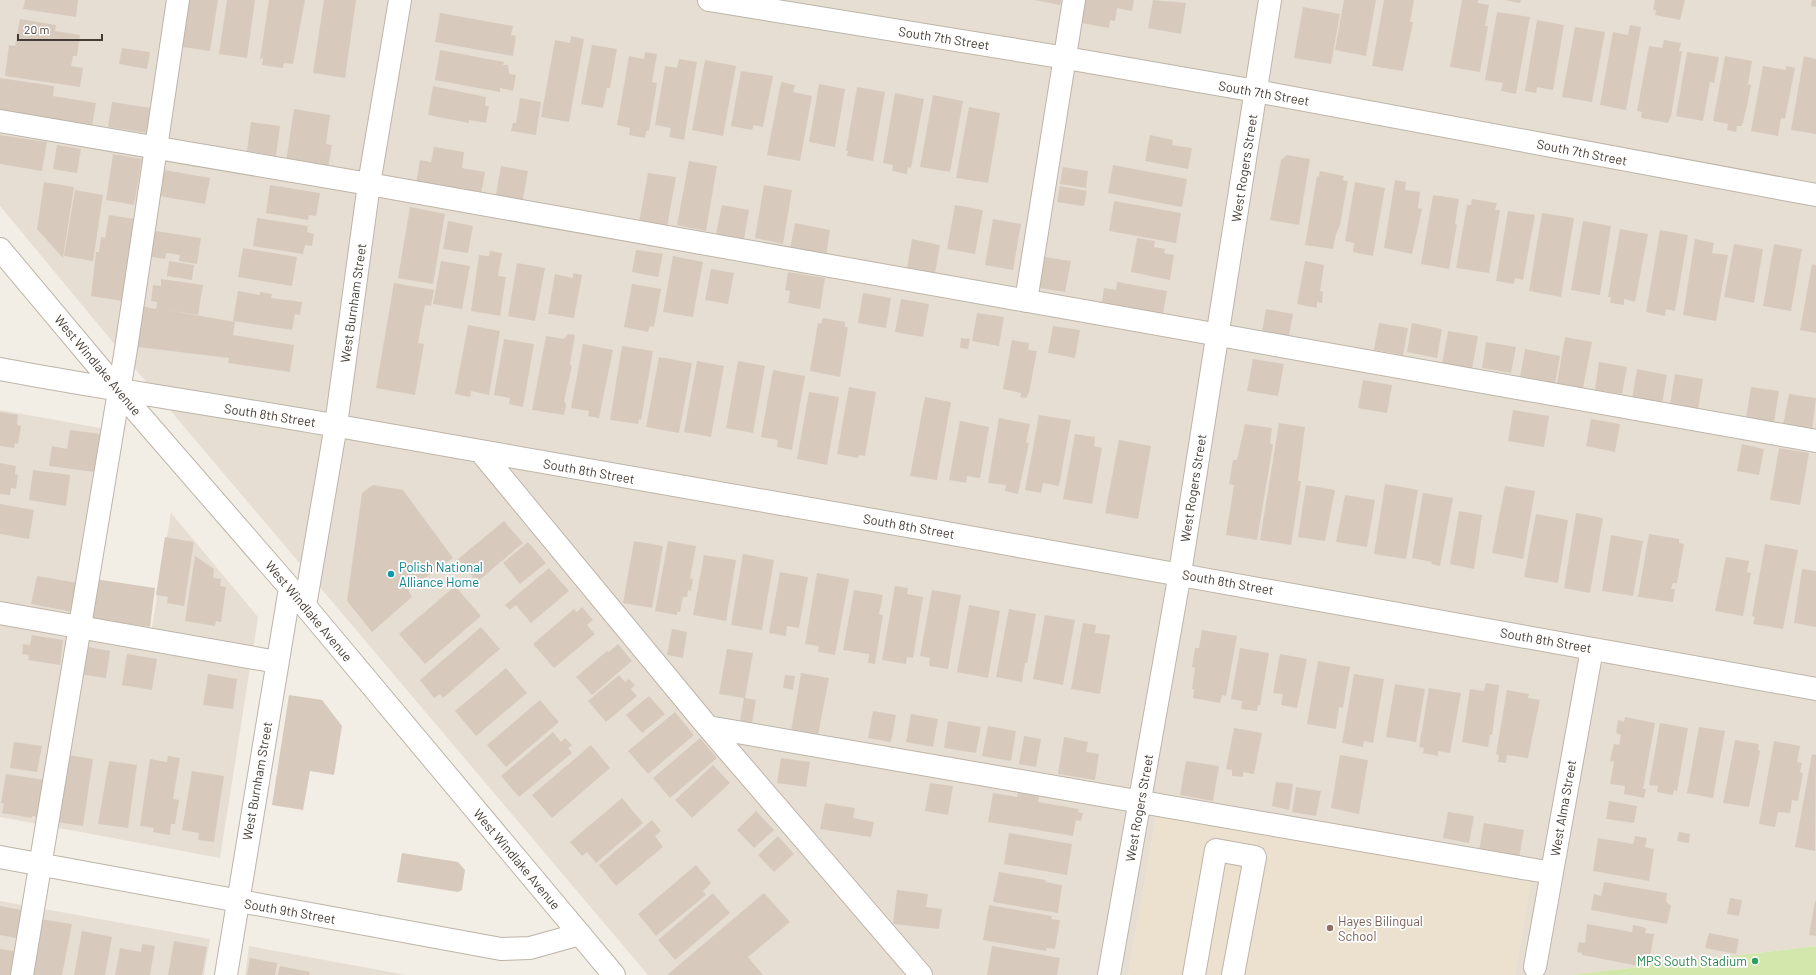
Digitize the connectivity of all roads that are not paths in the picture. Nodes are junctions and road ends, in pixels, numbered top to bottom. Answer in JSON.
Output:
{"nodes":[{"id":1,"x":178,"y":0,"type":"edge"},
{"id":2,"x":400,"y":0,"type":"edge"},
{"id":3,"x":710,"y":0,"type":"edge"},
{"id":4,"x":1074,"y":0,"type":"edge"},
{"id":5,"x":1270,"y":0,"type":"edge"},
{"id":6,"x":1066,"y":58,"type":"junction"},
{"id":7,"x":1256,"y":91,"type":"junction"},
{"id":8,"x":0,"y":121,"type":"edge"},
{"id":9,"x":156,"y":147,"type":"junction"},
{"id":10,"x":369,"y":184,"type":"junction"},
{"id":11,"x":1816,"y":195,"type":"edge"},
{"id":12,"x":0,"y":248,"type":"edge"},
{"id":13,"x":1026,"y":301,"type":"junction"},
{"id":14,"x":1218,"y":335,"type":"junction"},
{"id":15,"x":0,"y":369,"type":"edge"},
{"id":16,"x":119,"y":391,"type":"junction"},
{"id":17,"x":336,"y":425,"type":"junction"},
{"id":18,"x":1816,"y":441,"type":"edge"},
{"id":19,"x":480,"y":452,"type":"junction"},
{"id":20,"x":1180,"y":574,"type":"junction"},
{"id":21,"x":290,"y":588,"type":"junction"},
{"id":22,"x":305,"y":606,"type":"junction"},
{"id":23,"x":0,"y":613,"type":"edge"},
{"id":24,"x":80,"y":627,"type":"junction"},
{"id":25,"x":1592,"y":649,"type":"junction"},
{"id":26,"x":277,"y":662,"type":"junction"},
{"id":27,"x":1816,"y":689,"type":"edge"},
{"id":28,"x":708,"y":726,"type":"junction"},
{"id":29,"x":1140,"y":802,"type":"junction"},
{"id":30,"x":0,"y":857,"type":"edge"},
{"id":31,"x":40,"y":864,"type":"junction"},
{"id":32,"x":1552,"y":873,"type":"junction"},
{"id":33,"x":238,"y":901,"type":"junction"},
{"id":34,"x":580,"y":934,"type":"junction"},
{"id":35,"x":1535,"y":967,"type":"dead end"},
{"id":36,"x":22,"y":975,"type":"edge"},
{"id":37,"x":226,"y":975,"type":"edge"},
{"id":38,"x":614,"y":975,"type":"edge"},
{"id":39,"x":921,"y":975,"type":"edge"},
{"id":40,"x":1109,"y":975,"type":"edge"},
{"id":41,"x":1194,"y":975,"type":"edge"},
{"id":42,"x":1233,"y":975,"type":"edge"}],
"edges":[{"from":1,"to":9,"type":"street"},
{"from":2,"to":10,"type":"street","name":"West Burnham Street"},
{"from":3,"to":6,"type":"street","name":"South 7th Street"},
{"from":4,"to":6,"type":"street"},
{"from":5,"to":7,"type":"street","name":"West Rogers Street"},
{"from":6,"to":7,"type":"street","name":"South 7th Street"},
{"from":6,"to":13,"type":"street"},
{"from":7,"to":11,"type":"street","name":"South 7th Street"},
{"from":7,"to":14,"type":"street","name":"West Rogers Street"},
{"from":8,"to":9,"type":"street"},
{"from":9,"to":10,"type":"street"},
{"from":9,"to":16,"type":"street"},
{"from":10,"to":13,"type":"street"},
{"from":10,"to":17,"type":"street","name":"West Burnham Street"},
{"from":12,"to":16,"type":"street","name":"West Windlake Avenue"},
{"from":13,"to":14,"type":"street"},
{"from":14,"to":18,"type":"street"},
{"from":14,"to":20,"type":"street","name":"West Rogers Street"},
{"from":15,"to":16,"type":"street","name":"South 8th Street"},
{"from":16,"to":17,"type":"street","name":"South 8th Street"},
{"from":16,"to":21,"type":"street","name":"West Windlake Avenue"},
{"from":16,"to":24,"type":"street"},
{"from":17,"to":19,"type":"street","name":"South 8th Street"},
{"from":17,"to":22,"type":"street","name":"West Burnham Street"},
{"from":19,"to":20,"type":"street","name":"South 8th Street"},
{"from":19,"to":28,"type":"street"},
{"from":20,"to":25,"type":"street","name":"South 8th Street"},
{"from":20,"to":29,"type":"street","name":"West Rogers Street"},
{"from":21,"to":22,"type":"street","name":"West Windlake Avenue"},
{"from":21,"to":26,"type":"street","name":"West Burnham Street"},
{"from":22,"to":34,"type":"street","name":"West Windlake Avenue"},
{"from":23,"to":24,"type":"street"},
{"from":24,"to":26,"type":"street"},
{"from":24,"to":31,"type":"street"},
{"from":25,"to":27,"type":"street","name":"South 8th Street"},
{"from":25,"to":32,"type":"street","name":"West Alma Street"},
{"from":26,"to":33,"type":"street","name":"West Burnham Street"},
{"from":28,"to":29,"type":"street"},
{"from":28,"to":39,"type":"street"},
{"from":29,"to":32,"type":"street"},
{"from":29,"to":40,"type":"street","name":"West Rogers Street"},
{"from":30,"to":31,"type":"street","name":"South 9th Street"},
{"from":31,"to":33,"type":"street","name":"South 9th Street"},
{"from":31,"to":36,"type":"street"},
{"from":32,"to":35,"type":"street","name":"West Alma Street"},
{"from":33,"to":34,"type":"street","name":"South 9th Street"},
{"from":33,"to":37,"type":"street","name":"West Burnham Street"},
{"from":34,"to":38,"type":"street","name":"West Windlake Avenue"},
{"from":41,"to":42,"type":"street"}]}
